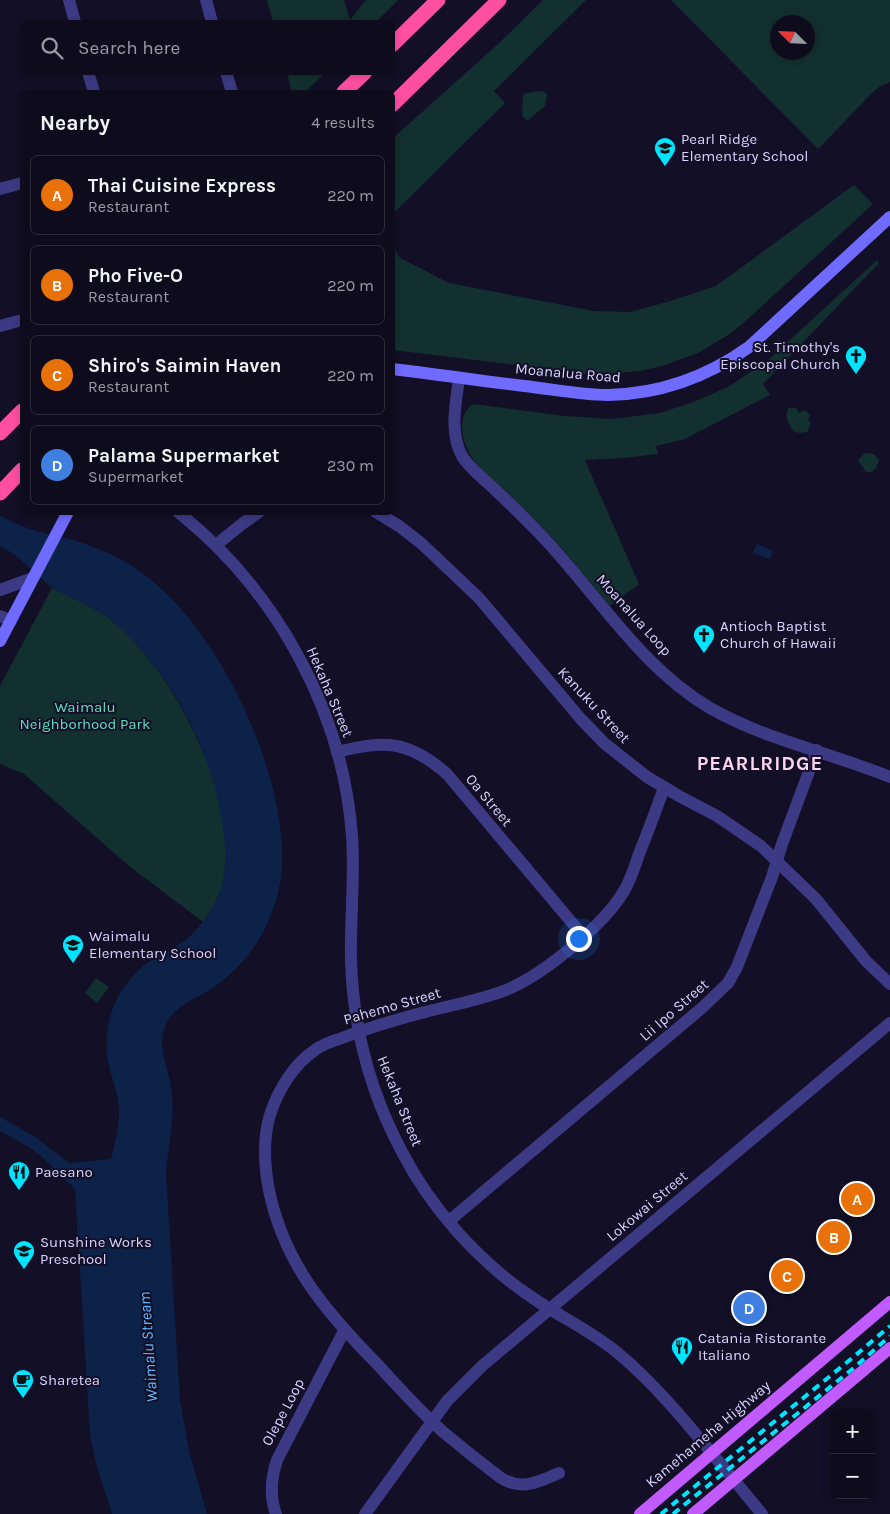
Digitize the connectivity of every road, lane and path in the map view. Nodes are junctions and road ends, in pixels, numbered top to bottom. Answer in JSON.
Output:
{"nodes":[{"id":1,"x":69,"y":0,"type":"edge"},
{"id":2,"x":206,"y":0,"type":"edge"},
{"id":3,"x":438,"y":0,"type":"edge"},
{"id":4,"x":499,"y":0,"type":"edge"},
{"id":5,"x":74,"y":20,"type":"edge"},
{"id":6,"x":211,"y":20,"type":"edge"},
{"id":7,"x":395,"y":42,"type":"edge"},
{"id":8,"x":89,"y":75,"type":"edge"},
{"id":9,"x":227,"y":75,"type":"edge"},
{"id":10,"x":361,"y":75,"type":"edge"},
{"id":11,"x":93,"y":90,"type":"edge"},
{"id":12,"x":231,"y":90,"type":"edge"},
{"id":13,"x":346,"y":90,"type":"edge"},
{"id":14,"x":395,"y":102,"type":"edge"},
{"id":15,"x":20,"y":184,"type":"edge"},
{"id":16,"x":0,"y":189,"type":"edge"},
{"id":17,"x":890,"y":217,"type":"edge"},
{"id":18,"x":20,"y":321,"type":"edge"},
{"id":19,"x":0,"y":326,"type":"edge"},
{"id":20,"x":395,"y":369,"type":"edge"},
{"id":21,"x":458,"y":378,"type":"junction"},
{"id":22,"x":20,"y":412,"type":"edge"},
{"id":23,"x":0,"y":433,"type":"edge"},
{"id":24,"x":20,"y":472,"type":"edge"},
{"id":25,"x":0,"y":492,"type":"edge"},
{"id":26,"x":66,"y":515,"type":"edge"},
{"id":27,"x":181,"y":515,"type":"edge"},
{"id":28,"x":255,"y":515,"type":"edge"},
{"id":29,"x":381,"y":515,"type":"edge"},
{"id":30,"x":216,"y":545,"type":"junction"},
{"id":31,"x":33,"y":578,"type":"junction"},
{"id":32,"x":0,"y":590,"type":"edge"},
{"id":33,"x":5,"y":618,"type":"edge"},
{"id":34,"x":0,"y":642,"type":"edge"},
{"id":35,"x":817,"y":750,"type":"junction"},
{"id":36,"x":337,"y":752,"type":"junction"},
{"id":37,"x":890,"y":777,"type":"edge"},
{"id":38,"x":664,"y":788,"type":"junction"},
{"id":39,"x":777,"y":860,"type":"junction"},
{"id":40,"x":584,"y":937,"type":"junction"},
{"id":41,"x":890,"y":984,"type":"edge"},
{"id":42,"x":890,"y":1023,"type":"edge"},
{"id":43,"x":358,"y":1031,"type":"junction"},
{"id":44,"x":449,"y":1221,"type":"junction"},
{"id":45,"x":890,"y":1302,"type":"edge"},
{"id":46,"x":550,"y":1309,"type":"junction"},
{"id":47,"x":344,"y":1330,"type":"junction"},
{"id":48,"x":890,"y":1348,"type":"edge"},
{"id":49,"x":432,"y":1421,"type":"junction"},
{"id":50,"x":711,"y":1453,"type":"junction"},
{"id":51,"x":559,"y":1473,"type":"dead end"},
{"id":52,"x":734,"y":1480,"type":"junction"},
{"id":53,"x":276,"y":1514,"type":"edge"},
{"id":54,"x":365,"y":1514,"type":"edge"},
{"id":55,"x":640,"y":1514,"type":"edge"},
{"id":56,"x":693,"y":1514,"type":"edge"},
{"id":57,"x":762,"y":1514,"type":"edge"}],
"edges":[{"from":1,"to":5,"type":"street"},
{"from":2,"to":6,"type":"street"},
{"from":3,"to":7,"type":"highway"},
{"from":4,"to":14,"type":"highway"},
{"from":8,"to":11,"type":"street"},
{"from":9,"to":12,"type":"street"},
{"from":10,"to":13,"type":"highway"},
{"from":15,"to":16,"type":"street"},
{"from":17,"to":21,"type":"main road","name":"Moanalua Road"},
{"from":18,"to":19,"type":"street"},
{"from":20,"to":21,"type":"main road","name":"Moanalua Road"},
{"from":21,"to":35,"type":"street","name":"Moanalua Loop"},
{"from":22,"to":23,"type":"highway"},
{"from":24,"to":25,"type":"highway"},
{"from":26,"to":31,"type":"main road"},
{"from":27,"to":30,"type":"street","name":"Hekaha Street"},
{"from":28,"to":30,"type":"street"},
{"from":29,"to":38,"type":"street","name":"Kanuku Street"},
{"from":30,"to":36,"type":"street","name":"Hekaha Street"},
{"from":31,"to":32,"type":"street"},
{"from":31,"to":33,"type":"main road"},
{"from":33,"to":34,"type":"main road"},
{"from":35,"to":37,"type":"street","name":"Moanalua Loop"},
{"from":35,"to":39,"type":"street","name":"Lii Ipo Street"},
{"from":36,"to":40,"type":"street","name":"Oa Street"},
{"from":36,"to":43,"type":"street","name":"Hekaha Street"},
{"from":38,"to":39,"type":"street","name":"Kanuku Street"},
{"from":38,"to":40,"type":"street","name":"Pahemo Street"},
{"from":39,"to":41,"type":"street","name":"Kanuku Street"},
{"from":39,"to":44,"type":"street","name":"Lii Ipo Street"},
{"from":40,"to":43,"type":"street","name":"Pahemo Street"},
{"from":42,"to":46,"type":"street","name":"Lokowai Street"},
{"from":43,"to":44,"type":"street","name":"Hekaha Street"},
{"from":43,"to":47,"type":"street","name":"Pahemo Street"},
{"from":44,"to":46,"type":"street","name":"Hekaha Street"},
{"from":45,"to":50,"type":"main road","name":"Kamehameha Highway"},
{"from":46,"to":49,"type":"street","name":"Lokowai Street"},
{"from":46,"to":50,"type":"street","name":"Hekaha Street"},
{"from":47,"to":49,"type":"street","name":"Pahemo Street"},
{"from":47,"to":53,"type":"street","name":"Olepe Loop"},
{"from":48,"to":52,"type":"main road"},
{"from":49,"to":51,"type":"street","name":"Pahemo Street"},
{"from":49,"to":54,"type":"street"},
{"from":50,"to":52,"type":"street","name":"Hekaha Street"},
{"from":50,"to":55,"type":"main road","name":"Kamehameha Highway"},
{"from":52,"to":56,"type":"main road"},
{"from":52,"to":57,"type":"street","name":"Hekaha Street"}]}
